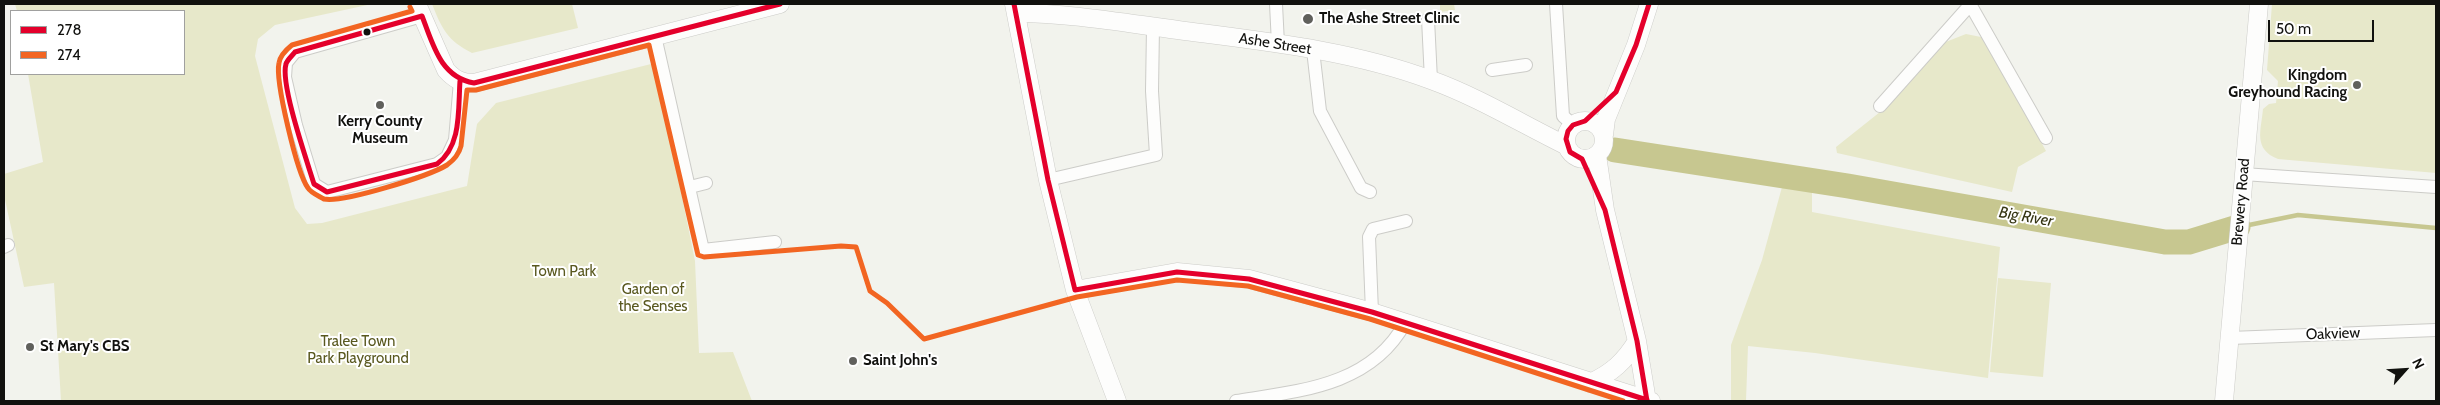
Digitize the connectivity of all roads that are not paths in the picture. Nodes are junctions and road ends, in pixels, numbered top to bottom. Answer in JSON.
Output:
{"nodes":[{"id":1,"x":780,"y":4,"type":"edge"},
{"id":2,"x":1276,"y":4,"type":"edge"},
{"id":3,"x":1556,"y":4,"type":"edge"},
{"id":4,"x":1649,"y":4,"type":"edge"},
{"id":5,"x":2259,"y":4,"type":"edge"},
{"id":6,"x":1970,"y":5,"type":"edge"},
{"id":7,"x":1015,"y":8,"type":"edge"},
{"id":8,"x":420,"y":10,"type":"edge"},
{"id":9,"x":1428,"y":19,"type":"dead end"},
{"id":10,"x":1153,"y":26,"type":"junction"},
{"id":11,"x":655,"y":36,"type":"junction"},
{"id":12,"x":1278,"y":44,"type":"junction"},
{"id":13,"x":1313,"y":50,"type":"junction"},
{"id":14,"x":1526,"y":66,"type":"dead end"},
{"id":15,"x":1492,"y":70,"type":"dead end"},
{"id":16,"x":1431,"y":80,"type":"junction"},
{"id":17,"x":460,"y":81,"type":"junction"},
{"id":18,"x":1616,"y":92,"type":"junction"},
{"id":19,"x":1880,"y":106,"type":"dead end"},
{"id":20,"x":1573,"y":131,"type":"junction"},
{"id":21,"x":1604,"y":135,"type":"junction"},
{"id":22,"x":2046,"y":138,"type":"dead end"},
{"id":23,"x":1589,"y":157,"type":"junction"},
{"id":24,"x":2243,"y":174,"type":"junction"},
{"id":25,"x":1048,"y":180,"type":"junction"},
{"id":26,"x":706,"y":183,"type":"dead end"},
{"id":27,"x":690,"y":186,"type":"junction"},
{"id":28,"x":2436,"y":186,"type":"edge"},
{"id":29,"x":1370,"y":192,"type":"dead end"},
{"id":30,"x":1406,"y":222,"type":"dead end"},
{"id":31,"x":775,"y":242,"type":"dead end"},
{"id":32,"x":1076,"y":290,"type":"junction"},
{"id":33,"x":1372,"y":312,"type":"junction"},
{"id":34,"x":1405,"y":323,"type":"junction"},
{"id":35,"x":2436,"y":330,"type":"edge"},
{"id":36,"x":2230,"y":338,"type":"junction"},
{"id":37,"x":1637,"y":341,"type":"junction"},
{"id":38,"x":1590,"y":383,"type":"junction"},
{"id":39,"x":1117,"y":401,"type":"edge"},
{"id":40,"x":1236,"y":401,"type":"edge"},
{"id":41,"x":1648,"y":401,"type":"edge"},
{"id":42,"x":2224,"y":401,"type":"edge"}],
"edges":[{"from":1,"to":11,"type":"main road"},
{"from":2,"to":12,"type":"street"},
{"from":3,"to":20,"type":"street"},
{"from":4,"to":18,"type":"main road"},
{"from":5,"to":24,"type":"main road","name":"Brewery Road"},
{"from":6,"to":19,"type":"street"},
{"from":6,"to":22,"type":"street"},
{"from":7,"to":10,"type":"main road","name":"Ashe Street"},
{"from":7,"to":25,"type":"main road"},
{"from":8,"to":17,"type":"main road"},
{"from":8,"to":17,"type":"street"},
{"from":9,"to":16,"type":"street"},
{"from":10,"to":12,"type":"main road","name":"Ashe Street"},
{"from":10,"to":25,"type":"street"},
{"from":11,"to":17,"type":"main road"},
{"from":11,"to":27,"type":"street"},
{"from":12,"to":13,"type":"main road","name":"Ashe Street"},
{"from":13,"to":16,"type":"main road","name":"Ashe Street"},
{"from":13,"to":29,"type":"street"},
{"from":14,"to":15,"type":"street"},
{"from":16,"to":20,"type":"main road","name":"Ashe Street"},
{"from":18,"to":20,"type":"main road"},
{"from":18,"to":21,"type":"main road"},
{"from":20,"to":21,"type":"main road"},
{"from":20,"to":23,"type":"main road"},
{"from":21,"to":23,"type":"main road"},
{"from":23,"to":37,"type":"main road"},
{"from":24,"to":28,"type":"street"},
{"from":24,"to":36,"type":"main road","name":"Brewery Road"},
{"from":25,"to":32,"type":"main road"},
{"from":26,"to":27,"type":"street"},
{"from":27,"to":31,"type":"street"},
{"from":30,"to":33,"type":"street"},
{"from":32,"to":33,"type":"main road"},
{"from":32,"to":39,"type":"main road"},
{"from":33,"to":34,"type":"main road"},
{"from":34,"to":38,"type":"main road"},
{"from":34,"to":40,"type":"street"},
{"from":35,"to":36,"type":"street","name":"Oakview"},
{"from":36,"to":42,"type":"main road","name":"Brewery Road"},
{"from":37,"to":38,"type":"main road"},
{"from":37,"to":41,"type":"main road"},
{"from":38,"to":41,"type":"main road"}]}
